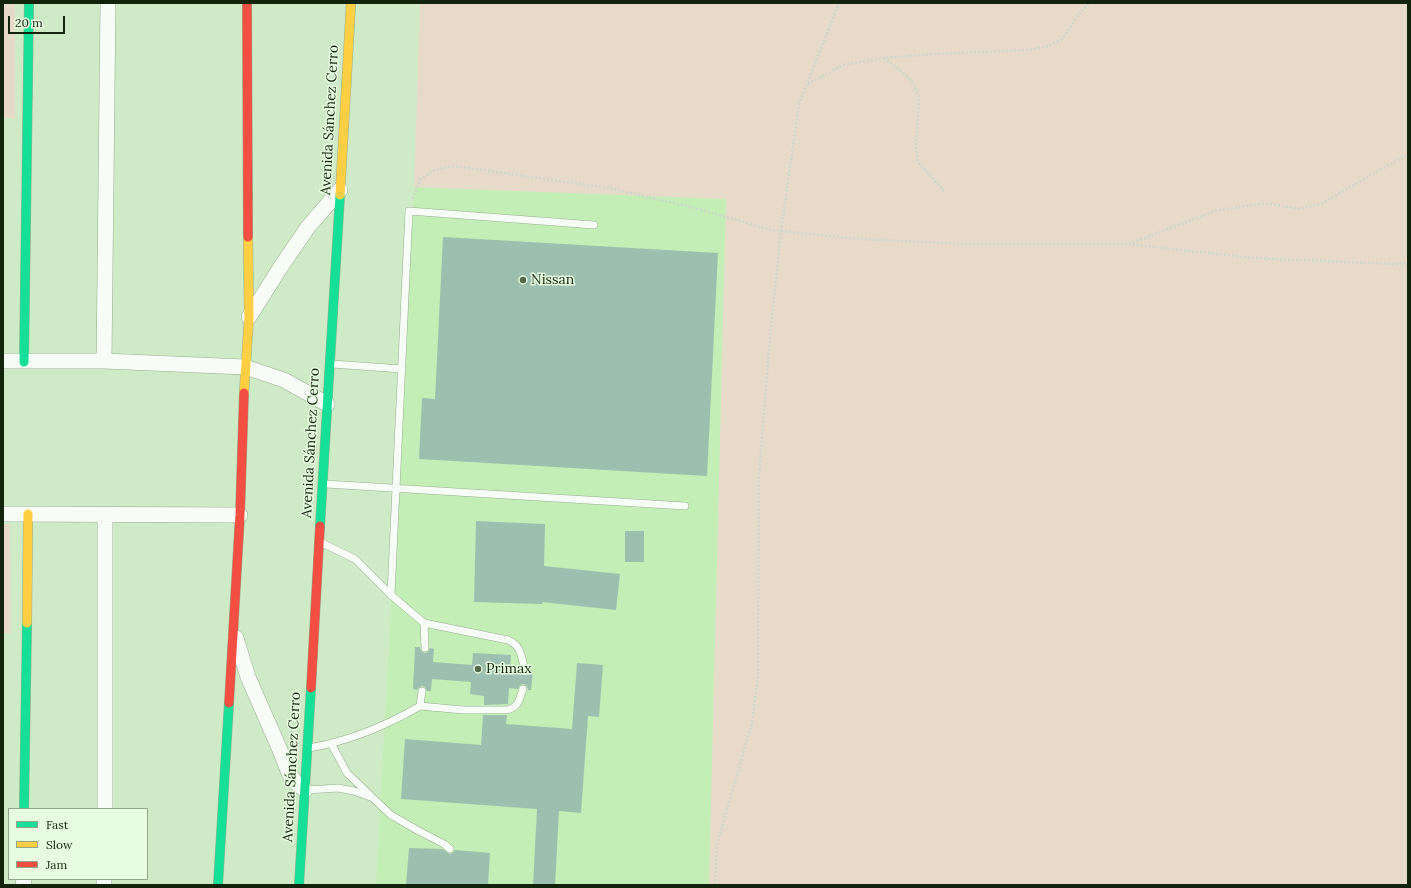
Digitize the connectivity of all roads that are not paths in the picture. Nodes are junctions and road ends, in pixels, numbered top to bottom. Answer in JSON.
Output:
{"nodes":[{"id":1,"x":29,"y":3,"type":"edge"},
{"id":2,"x":108,"y":3,"type":"edge"},
{"id":3,"x":247,"y":3,"type":"edge"},
{"id":4,"x":351,"y":3,"type":"edge"},
{"id":5,"x":340,"y":190,"type":"junction"},
{"id":6,"x":594,"y":225,"type":"dead end"},
{"id":7,"x":248,"y":318,"type":"junction"},
{"id":8,"x":3,"y":361,"type":"edge"},
{"id":9,"x":104,"y":361,"type":"junction"},
{"id":10,"x":24,"y":362,"type":"junction"},
{"id":11,"x":330,"y":364,"type":"junction"},
{"id":12,"x":245,"y":367,"type":"junction"},
{"id":13,"x":402,"y":369,"type":"junction"},
{"id":14,"x":327,"y":404,"type":"junction"},
{"id":15,"x":323,"y":484,"type":"junction"},
{"id":16,"x":396,"y":489,"type":"junction"},
{"id":17,"x":685,"y":506,"type":"dead end"},
{"id":18,"x":3,"y":514,"type":"edge"},
{"id":19,"x":28,"y":514,"type":"junction"},
{"id":20,"x":105,"y":515,"type":"junction"},
{"id":21,"x":240,"y":516,"type":"junction"},
{"id":22,"x":319,"y":541,"type":"junction"},
{"id":23,"x":391,"y":595,"type":"junction"},
{"id":24,"x":424,"y":623,"type":"junction"},
{"id":25,"x":234,"y":630,"type":"junction"},
{"id":26,"x":425,"y":648,"type":"dead end"},
{"id":27,"x":525,"y":670,"type":"dead end"},
{"id":28,"x":523,"y":689,"type":"dead end"},
{"id":29,"x":422,"y":691,"type":"dead end"},
{"id":30,"x":420,"y":706,"type":"junction"},
{"id":31,"x":332,"y":745,"type":"junction"},
{"id":32,"x":307,"y":749,"type":"junction"},
{"id":33,"x":305,"y":790,"type":"junction"},
{"id":34,"x":373,"y":798,"type":"junction"},
{"id":35,"x":24,"y":808,"type":"edge"},
{"id":36,"x":104,"y":808,"type":"edge"},
{"id":37,"x":450,"y":849,"type":"dead end"},
{"id":38,"x":218,"y":885,"type":"edge"},
{"id":39,"x":300,"y":885,"type":"edge"}],
"edges":[{"from":1,"to":10,"type":"main road"},
{"from":2,"to":9,"type":"street"},
{"from":3,"to":7,"type":"main road"},
{"from":4,"to":5,"type":"main road","name":"Avenida Sánchez Cerro"},
{"from":5,"to":7,"type":"street"},
{"from":5,"to":11,"type":"main road","name":"Avenida Sánchez Cerro"},
{"from":6,"to":13,"type":"lane"},
{"from":7,"to":12,"type":"main road"},
{"from":8,"to":10,"type":"street"},
{"from":9,"to":10,"type":"street"},
{"from":9,"to":12,"type":"street"},
{"from":11,"to":13,"type":"lane"},
{"from":11,"to":14,"type":"main road","name":"Avenida Sánchez Cerro"},
{"from":12,"to":14,"type":"street"},
{"from":12,"to":21,"type":"main road"},
{"from":13,"to":16,"type":"lane"},
{"from":14,"to":15,"type":"main road","name":"Avenida Sánchez Cerro"},
{"from":15,"to":16,"type":"lane"},
{"from":15,"to":22,"type":"main road","name":"Avenida Sánchez Cerro"},
{"from":16,"to":17,"type":"lane"},
{"from":16,"to":23,"type":"lane"},
{"from":18,"to":19,"type":"street"},
{"from":19,"to":20,"type":"street"},
{"from":19,"to":35,"type":"main road"},
{"from":20,"to":21,"type":"street"},
{"from":20,"to":36,"type":"street"},
{"from":21,"to":25,"type":"main road"},
{"from":22,"to":23,"type":"lane"},
{"from":22,"to":32,"type":"main road","name":"Avenida Sánchez Cerro"},
{"from":23,"to":24,"type":"lane"},
{"from":24,"to":26,"type":"lane"},
{"from":24,"to":27,"type":"lane"},
{"from":25,"to":33,"type":"street"},
{"from":25,"to":38,"type":"main road"},
{"from":28,"to":30,"type":"lane"},
{"from":29,"to":30,"type":"lane"},
{"from":30,"to":31,"type":"lane"},
{"from":31,"to":32,"type":"lane"},
{"from":31,"to":34,"type":"lane"},
{"from":32,"to":33,"type":"main road","name":"Avenida Sánchez Cerro"},
{"from":33,"to":34,"type":"lane"},
{"from":33,"to":39,"type":"main road","name":"Avenida Sánchez Cerro"},
{"from":34,"to":37,"type":"lane"}]}
